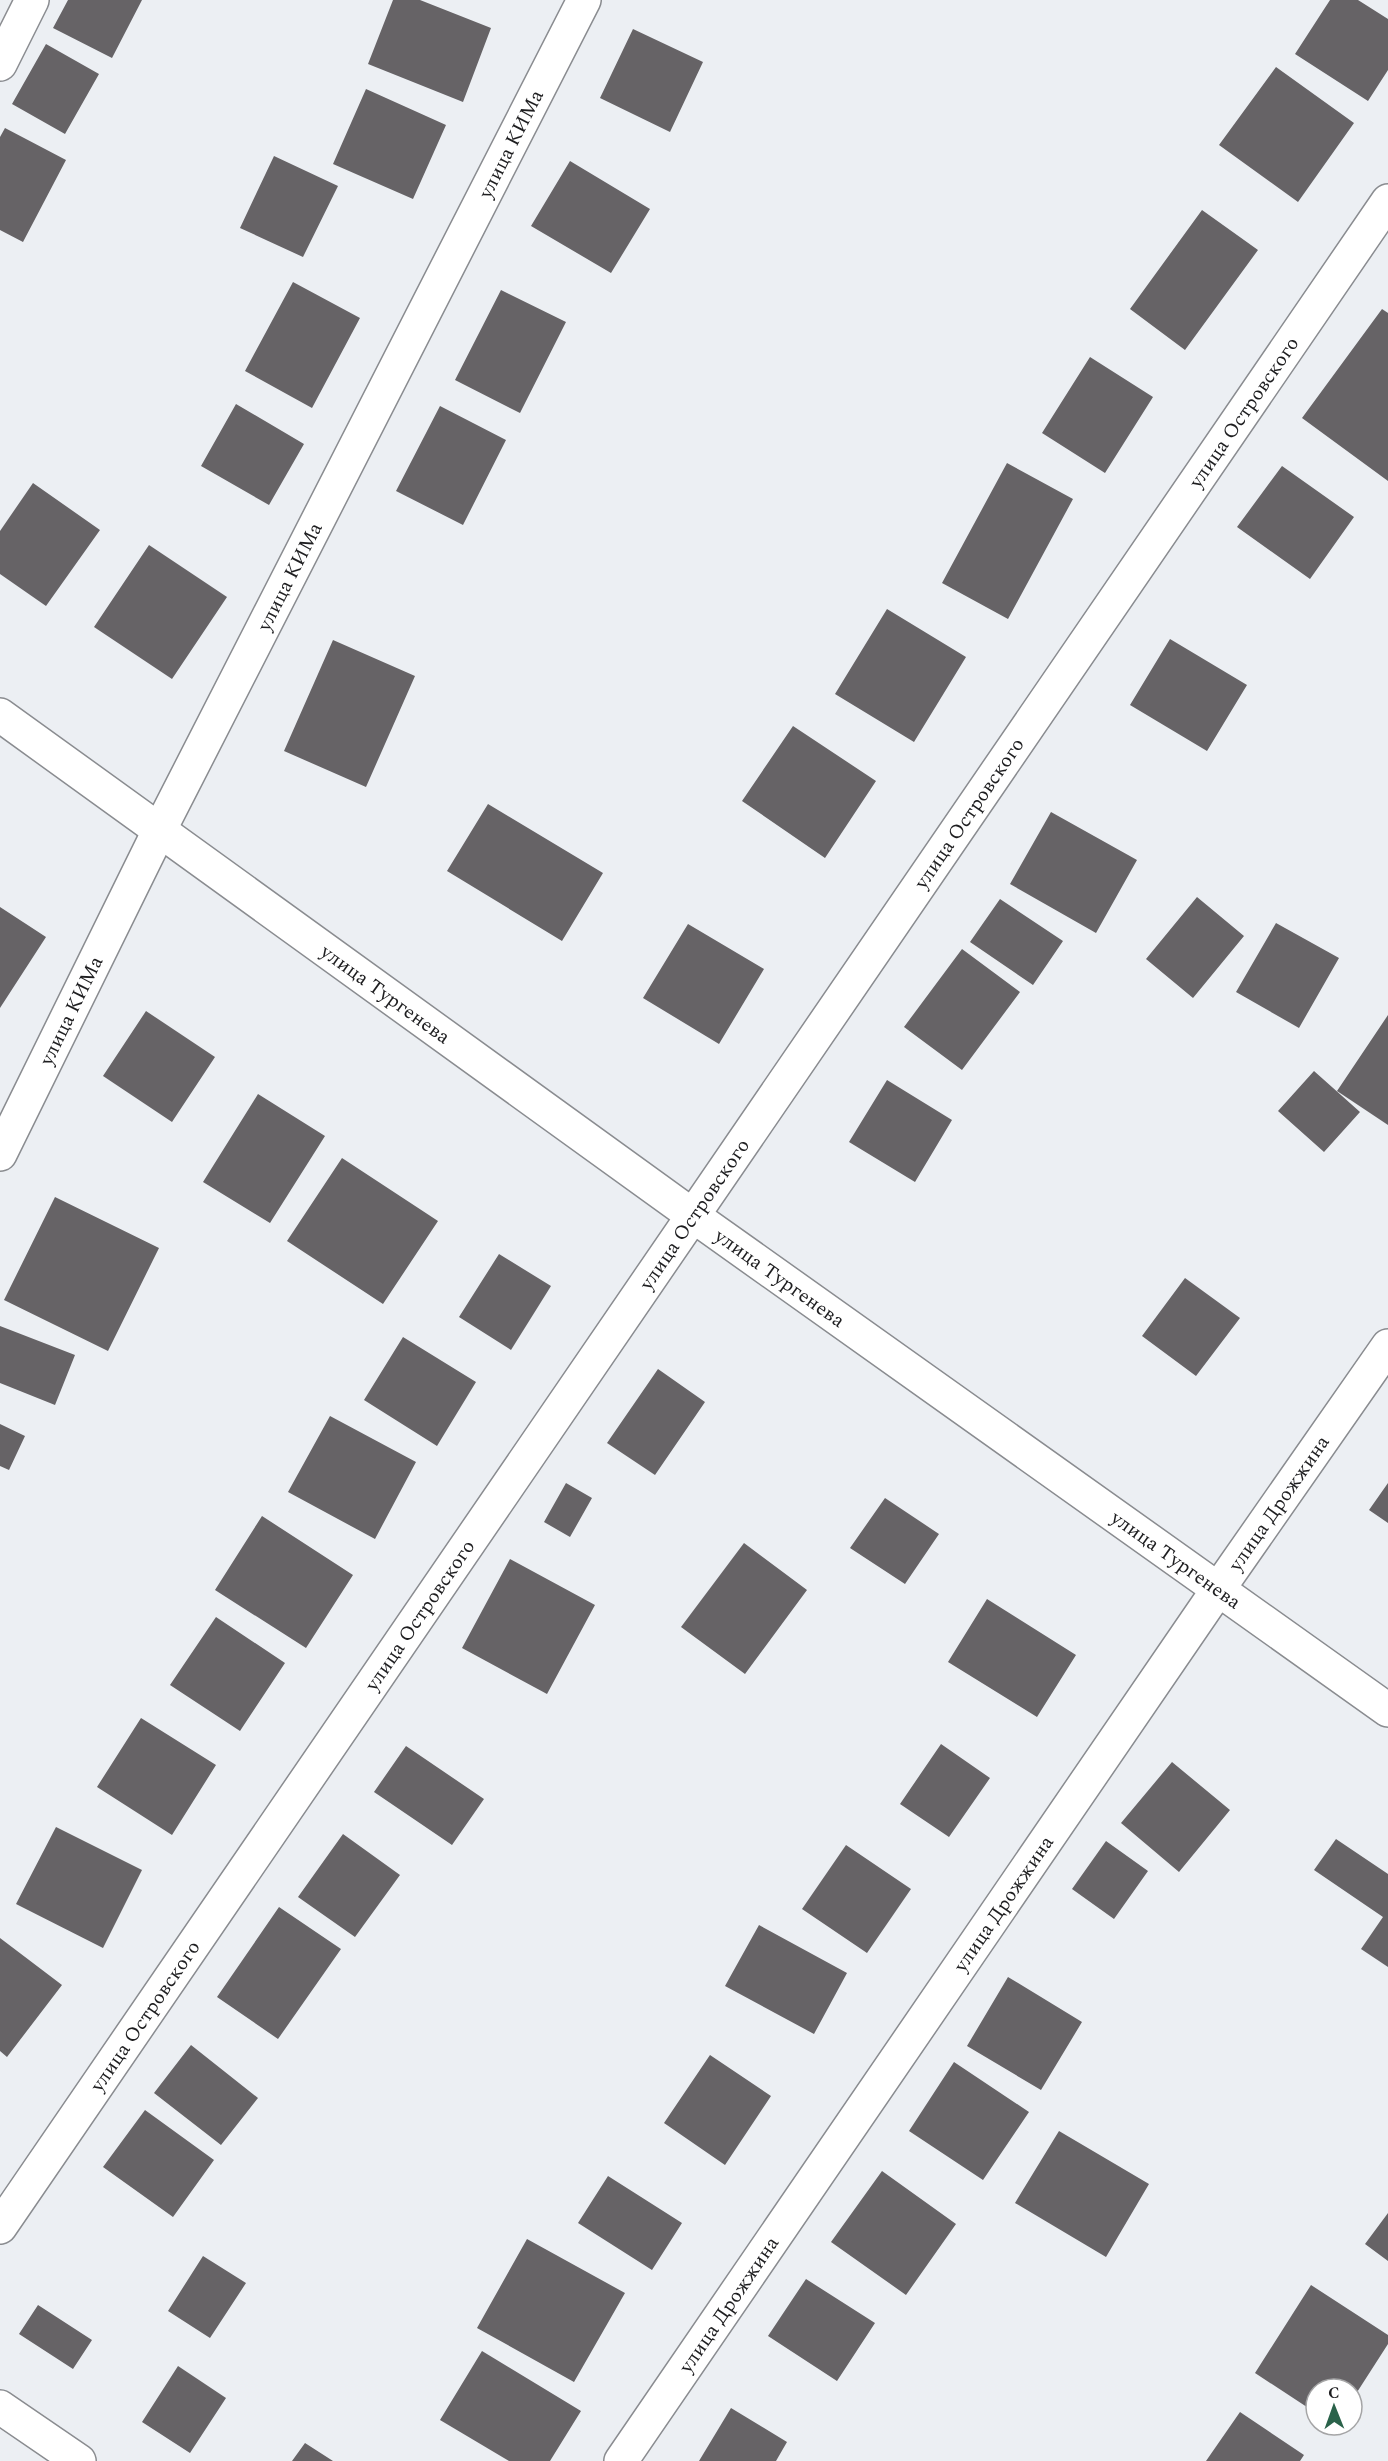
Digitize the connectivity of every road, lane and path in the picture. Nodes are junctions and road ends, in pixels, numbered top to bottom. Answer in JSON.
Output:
{"nodes":[{"id":1,"x":32,"y":0,"type":"edge"},
{"id":2,"x":584,"y":0,"type":"edge"},
{"id":3,"x":4,"y":45,"type":"edge"},
{"id":4,"x":1388,"y":201,"type":"edge"},
{"id":5,"x":0,"y":715,"type":"edge"},
{"id":6,"x":160,"y":830,"type":"junction"},
{"id":7,"x":0,"y":1154,"type":"edge"},
{"id":8,"x":692,"y":1215,"type":"junction"},
{"id":9,"x":1388,"y":1346,"type":"edge"},
{"id":10,"x":1217,"y":1591,"type":"junction"},
{"id":11,"x":1388,"y":1710,"type":"edge"},
{"id":12,"x":0,"y":2227,"type":"edge"},
{"id":13,"x":0,"y":2407,"type":"edge"},
{"id":14,"x":79,"y":2461,"type":"edge"},
{"id":15,"x":621,"y":2461,"type":"edge"}],
"edges":[{"from":1,"to":3,"type":"street"},
{"from":2,"to":6,"type":"street","name":"улица КИМа"},
{"from":4,"to":8,"type":"street","name":"улица Островского"},
{"from":5,"to":6,"type":"street","name":"улица Тургенева"},
{"from":6,"to":7,"type":"street","name":"улица КИМа"},
{"from":6,"to":8,"type":"street","name":"улица Тургенева"},
{"from":8,"to":10,"type":"street","name":"улица Тургенева"},
{"from":8,"to":12,"type":"street","name":"улица Островского"},
{"from":9,"to":10,"type":"street","name":"улица Дрожжина"},
{"from":10,"to":11,"type":"street","name":"улица Тургенева"},
{"from":10,"to":15,"type":"street","name":"улица Дрожжина"},
{"from":13,"to":14,"type":"street"}]}
